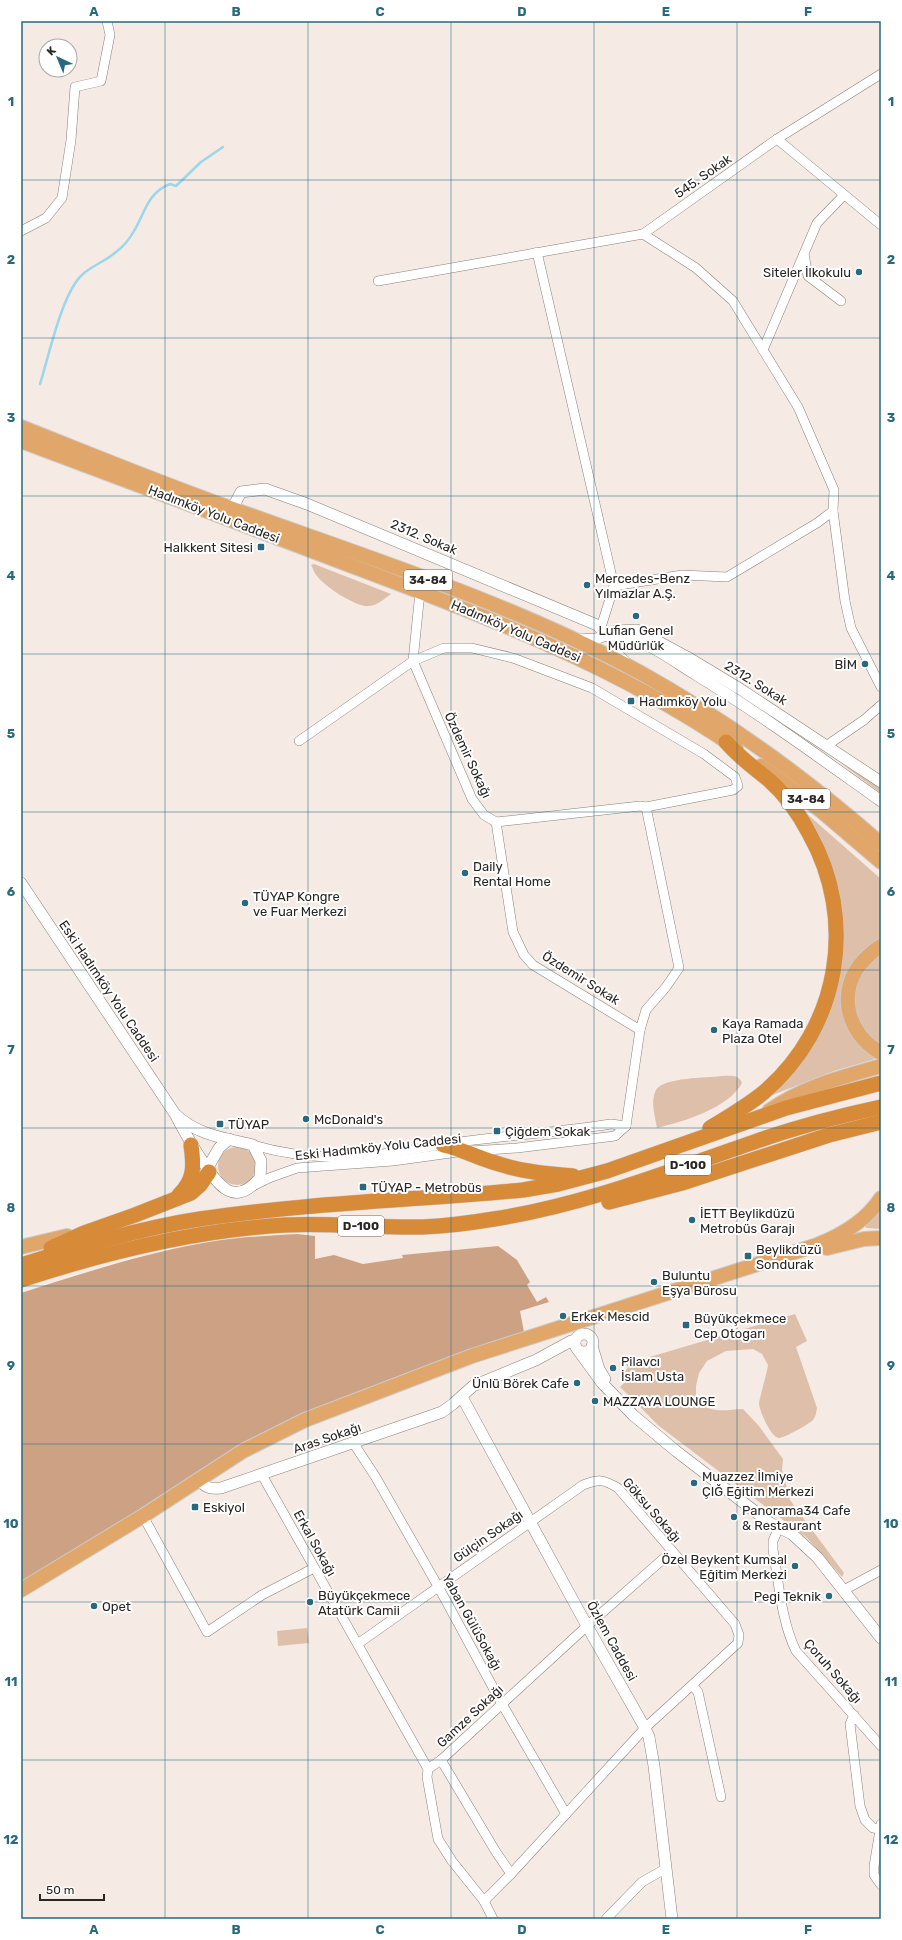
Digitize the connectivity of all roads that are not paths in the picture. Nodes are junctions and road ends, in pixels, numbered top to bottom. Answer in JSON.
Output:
{"nodes":[{"id":1,"x":107,"y":21,"type":"edge"},
{"id":2,"x":881,"y":74,"type":"edge"},
{"id":3,"x":777,"y":139,"type":"junction"},
{"id":4,"x":844,"y":195,"type":"junction"},
{"id":5,"x":881,"y":225,"type":"edge"},
{"id":6,"x":21,"y":231,"type":"edge"},
{"id":7,"x":643,"y":234,"type":"junction"},
{"id":8,"x":537,"y":252,"type":"junction"},
{"id":9,"x":804,"y":254,"type":"junction"},
{"id":10,"x":378,"y":281,"type":"dead end"},
{"id":11,"x":841,"y":301,"type":"dead end"},
{"id":12,"x":763,"y":350,"type":"junction"},
{"id":13,"x":21,"y":427,"type":"edge"},
{"id":14,"x":21,"y":441,"type":"edge"},
{"id":15,"x":232,"y":509,"type":"junction"},
{"id":16,"x":833,"y":511,"type":"junction"},
{"id":17,"x":614,"y":586,"type":"junction"},
{"id":18,"x":420,"y":592,"type":"junction"},
{"id":19,"x":608,"y":634,"type":"junction"},
{"id":20,"x":574,"y":640,"type":"junction"},
{"id":21,"x":413,"y":661,"type":"junction"},
{"id":22,"x":634,"y":670,"type":"junction"},
{"id":23,"x":881,"y":687,"type":"edge"},
{"id":24,"x":881,"y":705,"type":"edge"},
{"id":25,"x":299,"y":741,"type":"dead end"},
{"id":26,"x":726,"y":742,"type":"junction"},
{"id":27,"x":826,"y":746,"type":"junction"},
{"id":28,"x":881,"y":782,"type":"edge"},
{"id":29,"x":810,"y":785,"type":"junction"},
{"id":30,"x":881,"y":801,"type":"edge"},
{"id":31,"x":646,"y":807,"type":"junction"},
{"id":32,"x":496,"y":822,"type":"junction"},
{"id":33,"x":881,"y":832,"type":"edge"},
{"id":34,"x":881,"y":844,"type":"edge"},
{"id":35,"x":881,"y":862,"type":"edge"},
{"id":36,"x":21,"y":884,"type":"edge"},
{"id":37,"x":881,"y":946,"type":"edge"},
{"id":38,"x":640,"y":1030,"type":"junction"},
{"id":39,"x":881,"y":1053,"type":"edge"},
{"id":40,"x":881,"y":1066,"type":"edge"},
{"id":41,"x":881,"y":1083,"type":"edge"},
{"id":42,"x":881,"y":1107,"type":"edge"},
{"id":43,"x":175,"y":1114,"type":"junction"},
{"id":44,"x":760,"y":1118,"type":"junction"},
{"id":45,"x":881,"y":1122,"type":"edge"},
{"id":46,"x":626,"y":1126,"type":"junction"},
{"id":47,"x":522,"y":1135,"type":"junction"},
{"id":48,"x":229,"y":1139,"type":"junction"},
{"id":49,"x":191,"y":1145,"type":"junction"},
{"id":50,"x":253,"y":1145,"type":"junction"},
{"id":51,"x":443,"y":1145,"type":"junction"},
{"id":52,"x":679,"y":1147,"type":"junction"},
{"id":53,"x":517,"y":1148,"type":"junction"},
{"id":54,"x":463,"y":1151,"type":"junction"},
{"id":55,"x":392,"y":1157,"type":"junction"},
{"id":56,"x":208,"y":1170,"type":"junction"},
{"id":57,"x":586,"y":1177,"type":"junction"},
{"id":58,"x":254,"y":1186,"type":"junction"},
{"id":59,"x":881,"y":1198,"type":"edge"},
{"id":60,"x":170,"y":1201,"type":"junction"},
{"id":61,"x":494,"y":1219,"type":"junction"},
{"id":62,"x":165,"y":1226,"type":"junction"},
{"id":63,"x":84,"y":1233,"type":"junction"},
{"id":64,"x":881,"y":1238,"type":"edge"},
{"id":65,"x":21,"y":1247,"type":"edge"},
{"id":66,"x":776,"y":1258,"type":"junction"},
{"id":67,"x":21,"y":1265,"type":"edge"},
{"id":68,"x":21,"y":1280,"type":"edge"},
{"id":69,"x":589,"y":1317,"type":"junction"},
{"id":70,"x":560,"y":1328,"type":"junction"},
{"id":71,"x":592,"y":1342,"type":"junction"},
{"id":72,"x":575,"y":1344,"type":"junction"},
{"id":73,"x":597,"y":1360,"type":"junction"},
{"id":74,"x":586,"y":1361,"type":"junction"},
{"id":75,"x":462,"y":1397,"type":"junction"},
{"id":76,"x":354,"y":1444,"type":"junction"},
{"id":77,"x":262,"y":1475,"type":"junction"},
{"id":78,"x":199,"y":1480,"type":"junction"},
{"id":79,"x":595,"y":1481,"type":"joint"},
{"id":80,"x":143,"y":1516,"type":"junction"},
{"id":81,"x":530,"y":1523,"type":"junction"},
{"id":82,"x":779,"y":1527,"type":"junction"},
{"id":83,"x":671,"y":1552,"type":"junction"},
{"id":84,"x":314,"y":1568,"type":"junction"},
{"id":85,"x":881,"y":1570,"type":"edge"},
{"id":86,"x":439,"y":1588,"type":"junction"},
{"id":87,"x":21,"y":1590,"type":"edge"},
{"id":88,"x":844,"y":1590,"type":"junction"},
{"id":89,"x":587,"y":1626,"type":"junction"},
{"id":90,"x":881,"y":1638,"type":"edge"},
{"id":91,"x":358,"y":1643,"type":"junction"},
{"id":92,"x":693,"y":1686,"type":"junction"},
{"id":93,"x":502,"y":1704,"type":"junction"},
{"id":94,"x":854,"y":1715,"type":"junction"},
{"id":95,"x":645,"y":1728,"type":"junction"},
{"id":96,"x":881,"y":1746,"type":"edge"},
{"id":97,"x":441,"y":1760,"type":"junction"},
{"id":98,"x":428,"y":1769,"type":"junction"},
{"id":99,"x":721,"y":1797,"type":"dead end"},
{"id":100,"x":566,"y":1814,"type":"junction"},
{"id":101,"x":881,"y":1826,"type":"edge"},
{"id":102,"x":665,"y":1868,"type":"junction"},
{"id":103,"x":511,"y":1874,"type":"junction"},
{"id":104,"x":881,"y":1885,"type":"edge"},
{"id":105,"x":484,"y":1901,"type":"junction"},
{"id":106,"x":493,"y":1919,"type":"edge"},
{"id":107,"x":606,"y":1919,"type":"edge"},
{"id":108,"x":672,"y":1919,"type":"edge"}],
"edges":[{"from":1,"to":6,"type":"street"},
{"from":2,"to":3,"type":"street","name":"545. Sokak"},
{"from":3,"to":4,"type":"street"},
{"from":3,"to":7,"type":"street","name":"545. Sokak"},
{"from":4,"to":5,"type":"street"},
{"from":4,"to":9,"type":"street"},
{"from":7,"to":8,"type":"street"},
{"from":7,"to":12,"type":"street"},
{"from":8,"to":10,"type":"street"},
{"from":8,"to":17,"type":"street"},
{"from":9,"to":11,"type":"street"},
{"from":9,"to":12,"type":"street"},
{"from":12,"to":16,"type":"street"},
{"from":13,"to":15,"type":"main road","name":"Hadımköy Yolu Caddesi","number":"34-84"},
{"from":14,"to":18,"type":"main road","name":"Hadımköy Yolu Caddesi","number":"34-84"},
{"from":15,"to":19,"type":"street","name":"2312. Sokak"},
{"from":15,"to":20,"type":"main road","name":"Hadımköy Yolu Caddesi","number":"34-84"},
{"from":16,"to":17,"type":"street"},
{"from":16,"to":23,"type":"street"},
{"from":17,"to":19,"type":"street"},
{"from":18,"to":21,"type":"street","name":"Özdemir Sokağı"},
{"from":18,"to":26,"type":"main road","name":"Hadımköy Yolu Caddesi","number":"34-84"},
{"from":19,"to":20,"type":"street","name":"2312. Sokak"},
{"from":19,"to":22,"type":"street"},
{"from":19,"to":27,"type":"street","name":"2312. Sokak"},
{"from":19,"to":30,"type":"street","name":"2312. Sokak"},
{"from":20,"to":22,"type":"main road","name":"Hadımköy Yolu Caddesi","number":"34-84"},
{"from":21,"to":25,"type":"street"},
{"from":21,"to":31,"type":"street"},
{"from":21,"to":32,"type":"street","name":"Özdemir Sokağı"},
{"from":22,"to":29,"type":"main road","name":"Hadımköy Yolu Caddesi","number":"34-84"},
{"from":24,"to":27,"type":"street"},
{"from":26,"to":35,"type":"main road","name":"Hadımköy Yolu Caddesi","number":"34-84"},
{"from":26,"to":52,"type":"highway"},
{"from":27,"to":28,"type":"street","name":"2312. Sokak"},
{"from":29,"to":33,"type":"main road"},
{"from":29,"to":34,"type":"main road","name":"Hadımköy Yolu Caddesi","number":"34-84"},
{"from":31,"to":32,"type":"street"},
{"from":31,"to":38,"type":"street"},
{"from":32,"to":38,"type":"street","name":"Özdemir Sokak"},
{"from":36,"to":43,"type":"street","name":"Eski Hadımköy Yolu Caddesi"},
{"from":37,"to":39,"type":"main road"},
{"from":38,"to":46,"type":"street"},
{"from":40,"to":44,"type":"main road"},
{"from":41,"to":44,"type":"highway","number":"D-100"},
{"from":42,"to":61,"type":"highway","number":"D-100"},
{"from":43,"to":48,"type":"street","name":"Eski Hadımköy Yolu Caddesi"},
{"from":43,"to":49,"type":"street","name":"Eski Hadımköy Yolu Caddesi"},
{"from":44,"to":52,"type":"highway","number":"D-100"},
{"from":45,"to":61,"type":"highway"},
{"from":46,"to":47,"type":"street","name":"Eski Hadımköy Yolu Caddesi"},
{"from":46,"to":53,"type":"street","name":"Eski Hadımköy Yolu Caddesi"},
{"from":47,"to":51,"type":"street","name":"Eski Hadımköy Yolu Caddesi"},
{"from":47,"to":53,"type":"street"},
{"from":48,"to":50,"type":"street","name":"Eski Hadımköy Yolu Caddesi"},
{"from":48,"to":56,"type":"street"},
{"from":49,"to":56,"type":"street","name":"Eski Hadımköy Yolu Caddesi"},
{"from":49,"to":60,"type":"highway"},
{"from":50,"to":55,"type":"street","name":"Eski Hadımköy Yolu Caddesi"},
{"from":50,"to":58,"type":"street"},
{"from":51,"to":54,"type":"highway"},
{"from":51,"to":55,"type":"street","name":"Eski Hadımköy Yolu Caddesi"},
{"from":52,"to":57,"type":"highway","number":"D-100"},
{"from":53,"to":54,"type":"street","name":"Eski Hadımköy Yolu Caddesi"},
{"from":54,"to":55,"type":"street","name":"Eski Hadımköy Yolu Caddesi"},
{"from":54,"to":57,"type":"highway"},
{"from":55,"to":58,"type":"street","name":"Eski Hadımköy Yolu Caddesi"},
{"from":56,"to":58,"type":"street","name":"Eski Hadımköy Yolu Caddesi"},
{"from":56,"to":60,"type":"highway"},
{"from":57,"to":62,"type":"highway","number":"D-100"},
{"from":59,"to":66,"type":"main road"},
{"from":60,"to":63,"type":"highway"},
{"from":61,"to":68,"type":"highway","number":"D-100"},
{"from":62,"to":63,"type":"main road"},
{"from":62,"to":67,"type":"highway","number":"D-100"},
{"from":63,"to":65,"type":"main road"},
{"from":63,"to":67,"type":"highway"},
{"from":64,"to":66,"type":"main road"},
{"from":66,"to":69,"type":"main road"},
{"from":69,"to":70,"type":"main road"},
{"from":69,"to":71,"type":"street"},
{"from":70,"to":72,"type":"street"},
{"from":70,"to":78,"type":"main road"},
{"from":71,"to":72,"type":"street"},
{"from":71,"to":72,"type":"street"},
{"from":71,"to":73,"type":"street"},
{"from":72,"to":74,"type":"street"},
{"from":72,"to":75,"type":"street","name":"Aras Sokağı"},
{"from":73,"to":74,"type":"street"},
{"from":73,"to":82,"type":"street"},
{"from":74,"to":82,"type":"street"},
{"from":75,"to":76,"type":"street","name":"Aras Sokağı"},
{"from":75,"to":81,"type":"street","name":"Özlem Caddesi"},
{"from":76,"to":77,"type":"street","name":"Aras Sokağı"},
{"from":76,"to":86,"type":"street","name":"Yaban GülüSokağı"},
{"from":77,"to":78,"type":"street","name":"Aras Sokağı"},
{"from":77,"to":84,"type":"street","name":"Erkal Sokağı"},
{"from":78,"to":80,"type":"main road"},
{"from":79,"to":81,"type":"street","name":"Gülçin Sokağı"},
{"from":79,"to":83,"type":"street","name":"Göksu Sokağı"},
{"from":80,"to":84,"type":"street"},
{"from":80,"to":87,"type":"main road"},
{"from":81,"to":86,"type":"street","name":"Gülçin Sokağı"},
{"from":81,"to":89,"type":"street","name":"Özlem Caddesi"},
{"from":82,"to":88,"type":"street"},
{"from":82,"to":94,"type":"street","name":"Çoruh Sokağı"},
{"from":83,"to":89,"type":"street","name":"Gamze Sokağı"},
{"from":83,"to":92,"type":"street","name":"Göksu Sokağı"},
{"from":84,"to":91,"type":"street","name":"Erkal Sokağı"},
{"from":85,"to":88,"type":"street"},
{"from":86,"to":91,"type":"street","name":"Gülçin Sokağı"},
{"from":86,"to":93,"type":"street","name":"Yaban GülüSokağı"},
{"from":88,"to":90,"type":"street"},
{"from":89,"to":93,"type":"street","name":"Gamze Sokağı"},
{"from":89,"to":95,"type":"street","name":"Özlem Caddesi"},
{"from":91,"to":98,"type":"street","name":"Erkal Sokağı"},
{"from":92,"to":95,"type":"street"},
{"from":92,"to":99,"type":"street"},
{"from":93,"to":97,"type":"street","name":"Gamze Sokağı"},
{"from":93,"to":100,"type":"street","name":"Yaban GülüSokağı"},
{"from":94,"to":96,"type":"street","name":"Çoruh Sokağı"},
{"from":94,"to":101,"type":"street","name":"Çoruh Sokağı"},
{"from":95,"to":100,"type":"street"},
{"from":95,"to":102,"type":"street","name":"Özlem Caddesi"},
{"from":97,"to":98,"type":"street","name":"Gamze Sokağı"},
{"from":97,"to":103,"type":"street"},
{"from":98,"to":105,"type":"street"},
{"from":100,"to":103,"type":"street"},
{"from":101,"to":104,"type":"street","name":"Çoruh Sokağı"},
{"from":102,"to":107,"type":"street"},
{"from":102,"to":108,"type":"street","name":"Özlem Caddesi"},
{"from":103,"to":105,"type":"street"},
{"from":105,"to":106,"type":"street"}]}
